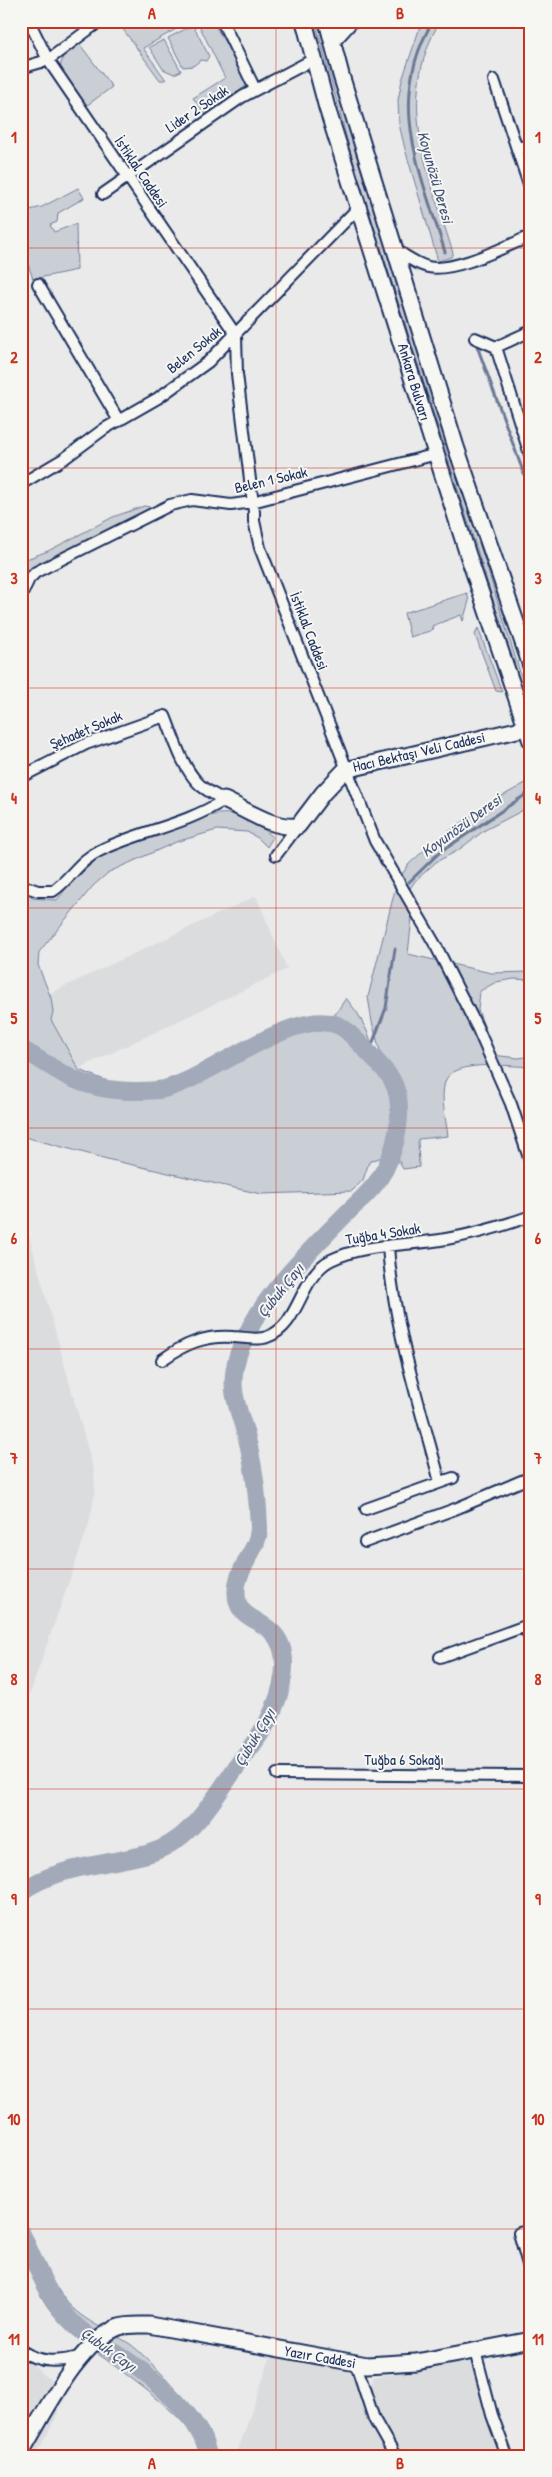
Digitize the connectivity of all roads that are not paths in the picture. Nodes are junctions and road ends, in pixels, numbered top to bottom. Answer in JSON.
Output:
{"nodes":[{"id":1,"x":29,"y":21,"type":"edge"},
{"id":2,"x":100,"y":21,"type":"edge"},
{"id":3,"x":222,"y":21,"type":"edge"},
{"id":4,"x":304,"y":21,"type":"edge"},
{"id":5,"x":327,"y":21,"type":"edge"},
{"id":6,"x":350,"y":21,"type":"edge"},
{"id":7,"x":332,"y":41,"type":"junction"},
{"id":8,"x":314,"y":58,"type":"junction"},
{"id":9,"x":48,"y":60,"type":"junction"},
{"id":10,"x":21,"y":68,"type":"edge"},
{"id":11,"x":494,"y":80,"type":"dead end"},
{"id":12,"x":255,"y":89,"type":"junction"},
{"id":13,"x":531,"y":145,"type":"edge"},
{"id":14,"x":517,"y":148,"type":"junction"},
{"id":15,"x":126,"y":177,"type":"junction"},
{"id":16,"x":531,"y":191,"type":"edge"},
{"id":17,"x":103,"y":194,"type":"dead end"},
{"id":18,"x":359,"y":207,"type":"junction"},
{"id":19,"x":531,"y":236,"type":"edge"},
{"id":20,"x":394,"y":248,"type":"junction"},
{"id":21,"x":38,"y":284,"type":"dead end"},
{"id":22,"x":531,"y":331,"type":"edge"},
{"id":23,"x":236,"y":335,"type":"junction"},
{"id":24,"x":475,"y":338,"type":"dead end"},
{"id":25,"x":496,"y":347,"type":"junction"},
{"id":26,"x":120,"y":420,"type":"junction"},
{"id":27,"x":437,"y":454,"type":"junction"},
{"id":28,"x":531,"y":458,"type":"edge"},
{"id":29,"x":21,"y":484,"type":"edge"},
{"id":30,"x":252,"y":502,"type":"junction"},
{"id":31,"x":21,"y":596,"type":"edge"},
{"id":32,"x":531,"y":666,"type":"edge"},
{"id":33,"x":528,"y":735,"type":"edge"},
{"id":34,"x":345,"y":770,"type":"junction"},
{"id":35,"x":21,"y":777,"type":"edge"},
{"id":36,"x":224,"y":800,"type":"junction"},
{"id":37,"x":298,"y":826,"type":"junction"},
{"id":38,"x":276,"y":855,"type":"dead end"},
{"id":39,"x":21,"y":886,"type":"edge"},
{"id":40,"x":531,"y":1164,"type":"edge"},
{"id":41,"x":531,"y":1216,"type":"edge"},
{"id":42,"x":388,"y":1246,"type":"junction"},
{"id":43,"x":162,"y":1360,"type":"dead end"},
{"id":44,"x":531,"y":1476,"type":"edge"},
{"id":45,"x":453,"y":1478,"type":"dead end"},
{"id":46,"x":440,"y":1482,"type":"junction"},
{"id":47,"x":366,"y":1509,"type":"dead end"},
{"id":48,"x":365,"y":1542,"type":"dead end"},
{"id":49,"x":528,"y":1625,"type":"edge"},
{"id":50,"x":531,"y":1641,"type":"edge"},
{"id":51,"x":440,"y":1657,"type":"dead end"},
{"id":52,"x":277,"y":1774,"type":"dead end"},
{"id":53,"x":531,"y":1776,"type":"edge"},
{"id":54,"x":531,"y":2230,"type":"edge"},
{"id":55,"x":531,"y":2275,"type":"edge"},
{"id":56,"x":531,"y":2340,"type":"edge"},
{"id":57,"x":21,"y":2350,"type":"edge"},
{"id":58,"x":475,"y":2351,"type":"junction"},
{"id":59,"x":83,"y":2354,"type":"junction"},
{"id":60,"x":356,"y":2364,"type":"junction"},
{"id":61,"x":21,"y":2452,"type":"edge"},
{"id":62,"x":394,"y":2456,"type":"edge"},
{"id":63,"x":507,"y":2456,"type":"edge"}],
"edges":[{"from":1,"to":9,"type":"street","name":"İstiklal Caddesi"},
{"from":2,"to":9,"type":"street"},
{"from":3,"to":12,"type":"street"},
{"from":4,"to":8,"type":"main road","name":"Ankara Bulvarı"},
{"from":5,"to":7,"type":"main road","name":"Ankara Bulvarı"},
{"from":6,"to":7,"type":"main road"},
{"from":7,"to":20,"type":"main road","name":"Ankara Bulvarı"},
{"from":8,"to":12,"type":"street","name":"Lider 2 Sokak"},
{"from":8,"to":18,"type":"main road","name":"Ankara Bulvarı"},
{"from":9,"to":10,"type":"street"},
{"from":9,"to":15,"type":"street","name":"İstiklal Caddesi"},
{"from":11,"to":14,"type":"street"},
{"from":12,"to":15,"type":"street","name":"Lider 2 Sokak"},
{"from":13,"to":14,"type":"street"},
{"from":14,"to":16,"type":"street"},
{"from":15,"to":17,"type":"street","name":"Lider 2 Sokak"},
{"from":15,"to":23,"type":"street","name":"İstiklal Caddesi"},
{"from":18,"to":23,"type":"street","name":"Belen Sokak"},
{"from":18,"to":27,"type":"main road","name":"Ankara Bulvarı"},
{"from":19,"to":20,"type":"street"},
{"from":20,"to":32,"type":"main road","name":"Ankara Bulvarı"},
{"from":21,"to":26,"type":"street"},
{"from":22,"to":25,"type":"street"},
{"from":23,"to":26,"type":"street","name":"Belen Sokak"},
{"from":23,"to":30,"type":"street","name":"İstiklal Caddesi"},
{"from":24,"to":25,"type":"street"},
{"from":25,"to":28,"type":"street"},
{"from":26,"to":29,"type":"street","name":"Belen Sokak"},
{"from":27,"to":30,"type":"street","name":"Belen 1 Sokak"},
{"from":27,"to":33,"type":"main road","name":"Ankara Bulvarı"},
{"from":30,"to":31,"type":"street","name":"Belen 1 Sokak"},
{"from":30,"to":34,"type":"street","name":"İstiklal Caddesi"},
{"from":33,"to":34,"type":"main road","name":"Hacı Bektaşı Veli Caddesi"},
{"from":34,"to":37,"type":"main road","name":"Hacı Bektaşı Veli Caddesi"},
{"from":34,"to":40,"type":"street","name":"İstiklal Caddesi"},
{"from":35,"to":36,"type":"street","name":"Şehadet Sokak"},
{"from":36,"to":37,"type":"main road"},
{"from":36,"to":39,"type":"street"},
{"from":37,"to":38,"type":"street"},
{"from":41,"to":42,"type":"street","name":"Tuğba 4 Sokak"},
{"from":42,"to":43,"type":"street","name":"Tuğba 4 Sokak"},
{"from":42,"to":46,"type":"street"},
{"from":44,"to":48,"type":"street"},
{"from":45,"to":46,"type":"street"},
{"from":46,"to":47,"type":"street"},
{"from":49,"to":50,"type":"street"},
{"from":49,"to":51,"type":"street"},
{"from":52,"to":53,"type":"street","name":"Tuğba 6 Sokağı"},
{"from":54,"to":55,"type":"street"},
{"from":56,"to":58,"type":"main road","name":"Yazır Caddesi"},
{"from":57,"to":59,"type":"street"},
{"from":58,"to":60,"type":"main road","name":"Yazır Caddesi"},
{"from":58,"to":63,"type":"street"},
{"from":59,"to":60,"type":"main road","name":"Yazır Caddesi"},
{"from":59,"to":61,"type":"main road"},
{"from":60,"to":62,"type":"street"}]}
